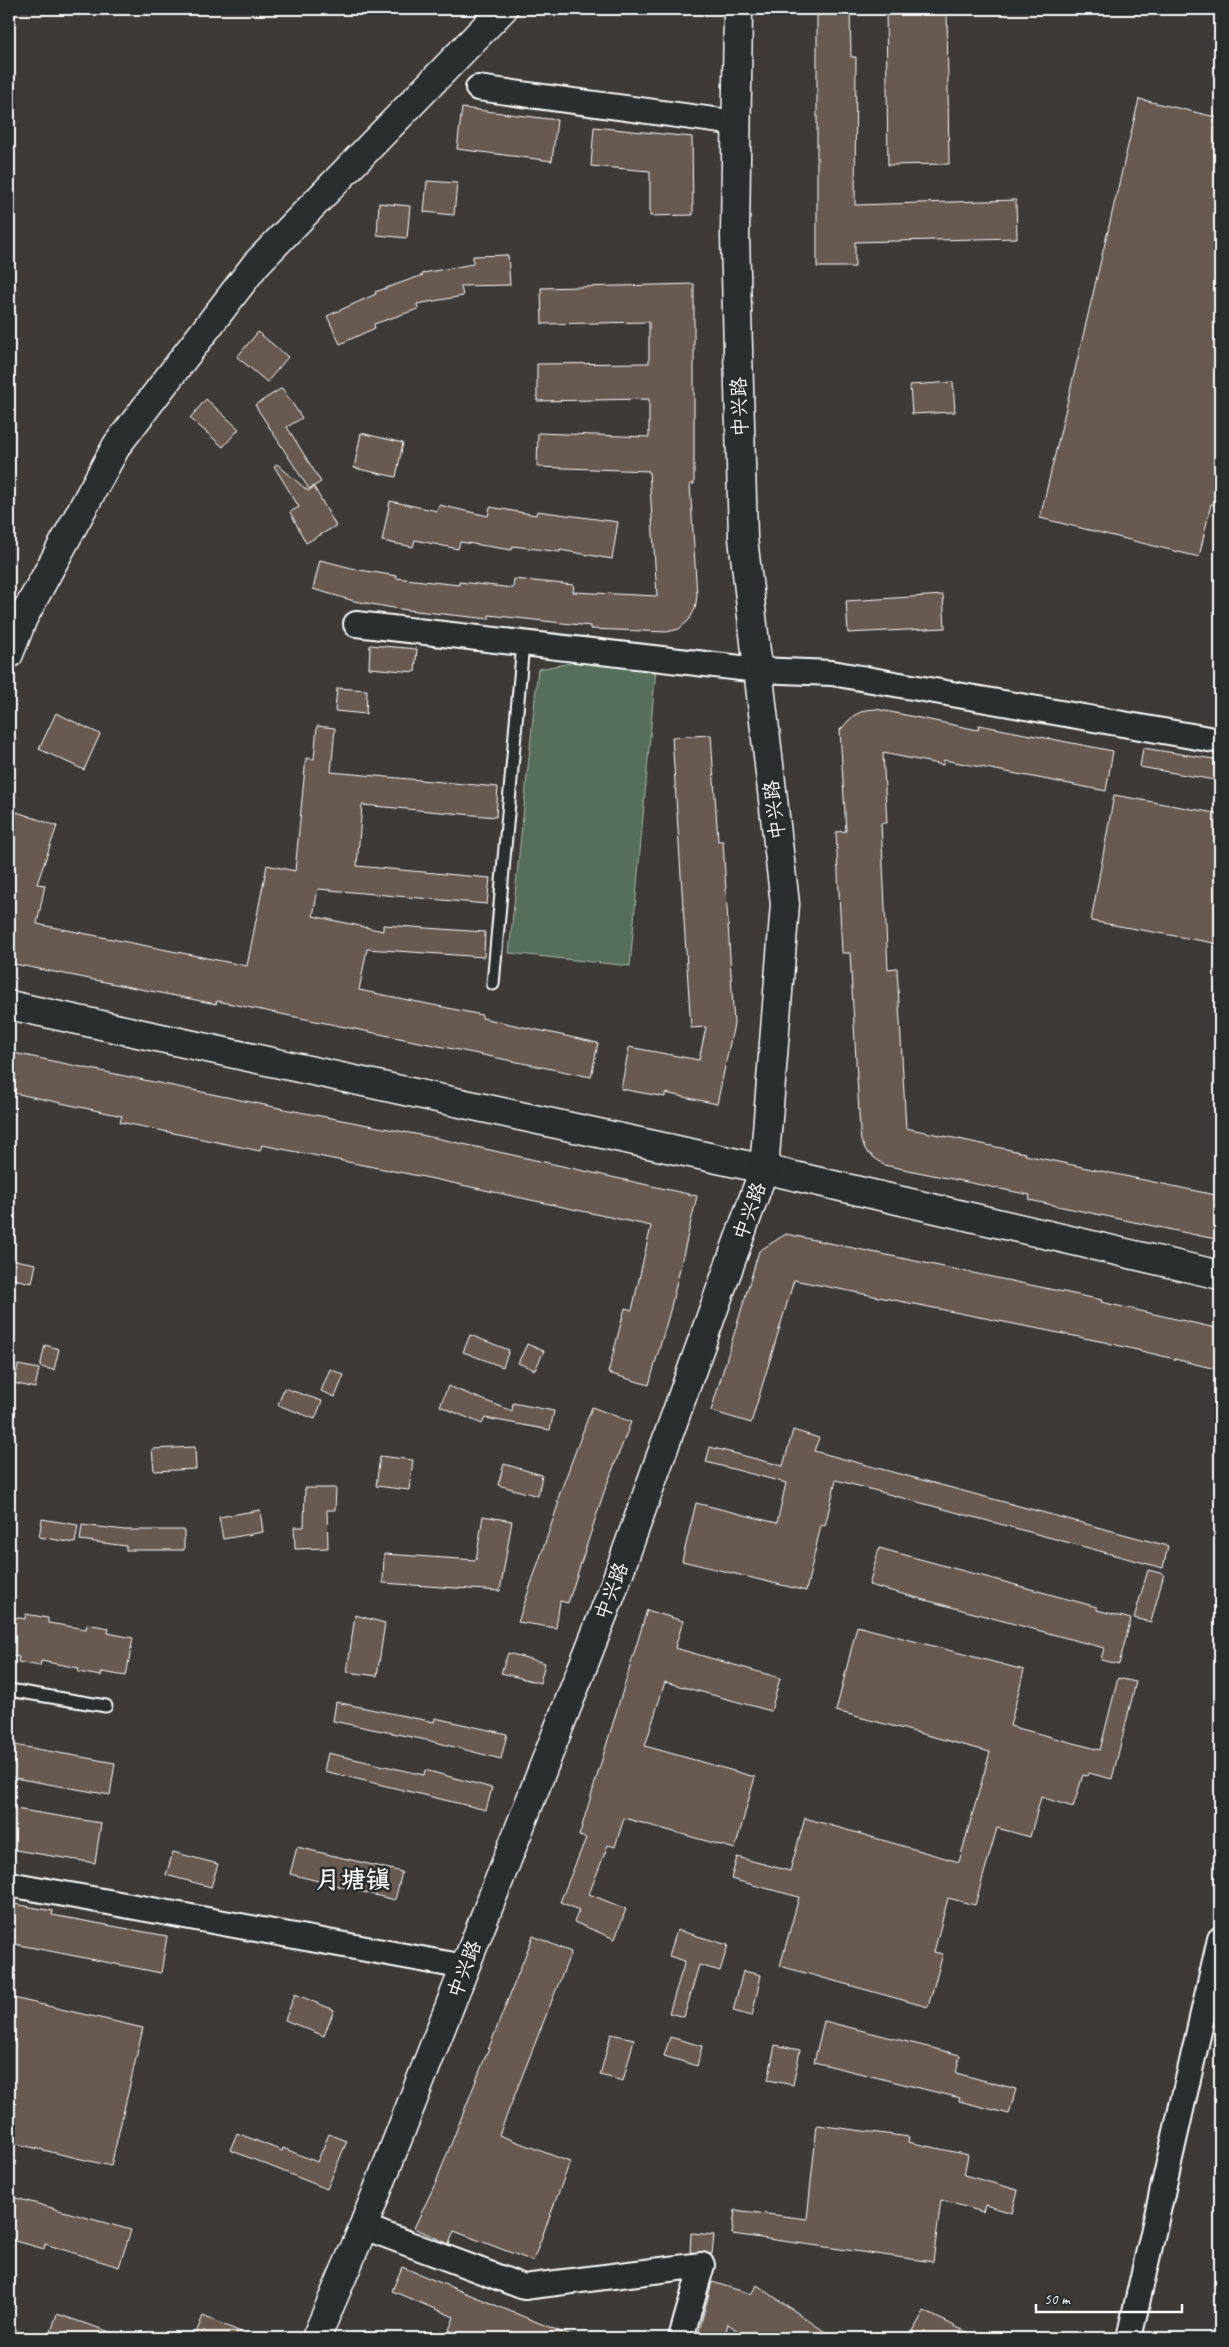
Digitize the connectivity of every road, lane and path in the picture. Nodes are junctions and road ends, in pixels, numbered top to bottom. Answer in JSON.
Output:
{"nodes":[{"id":1,"x":738,"y":9,"type":"edge"},
{"id":2,"x":490,"y":15,"type":"edge"},
{"id":3,"x":478,"y":88,"type":"dead end"},
{"id":4,"x":736,"y":122,"type":"junction"},
{"id":5,"x":356,"y":624,"type":"dead end"},
{"id":6,"x":523,"y":643,"type":"junction"},
{"id":7,"x":9,"y":654,"type":"edge"},
{"id":8,"x":758,"y":670,"type":"junction"},
{"id":9,"x":1220,"y":741,"type":"edge"},
{"id":10,"x":492,"y":984,"type":"dead end"},
{"id":11,"x":9,"y":1005,"type":"edge"},
{"id":12,"x":764,"y":1169,"type":"junction"},
{"id":13,"x":1220,"y":1275,"type":"edge"},
{"id":14,"x":9,"y":1690,"type":"edge"},
{"id":15,"x":106,"y":1706,"type":"dead end"},
{"id":16,"x":9,"y":1884,"type":"edge"},
{"id":17,"x":1220,"y":1939,"type":"edge"},
{"id":18,"x":465,"y":1967,"type":"junction"},
{"id":19,"x":364,"y":2227,"type":"junction"},
{"id":20,"x":316,"y":2338,"type":"edge"},
{"id":21,"x":681,"y":2338,"type":"edge"},
{"id":22,"x":1129,"y":2338,"type":"edge"}],
"edges":[{"from":1,"to":4,"type":"main road","name":"中兴路"},
{"from":2,"to":7,"type":"main road"},
{"from":3,"to":4,"type":"street"},
{"from":4,"to":8,"type":"main road","name":"中兴路"},
{"from":5,"to":6,"type":"street"},
{"from":6,"to":8,"type":"street"},
{"from":6,"to":10,"type":"lane"},
{"from":8,"to":9,"type":"street"},
{"from":8,"to":12,"type":"main road","name":"中兴路"},
{"from":11,"to":12,"type":"main road"},
{"from":12,"to":13,"type":"main road"},
{"from":12,"to":18,"type":"main road","name":"中兴路"},
{"from":14,"to":15,"type":"lane"},
{"from":16,"to":18,"type":"street"},
{"from":17,"to":22,"type":"street"},
{"from":18,"to":19,"type":"main road","name":"中兴路"},
{"from":19,"to":20,"type":"main road","name":"中兴路"},
{"from":19,"to":21,"type":"street"}]}
